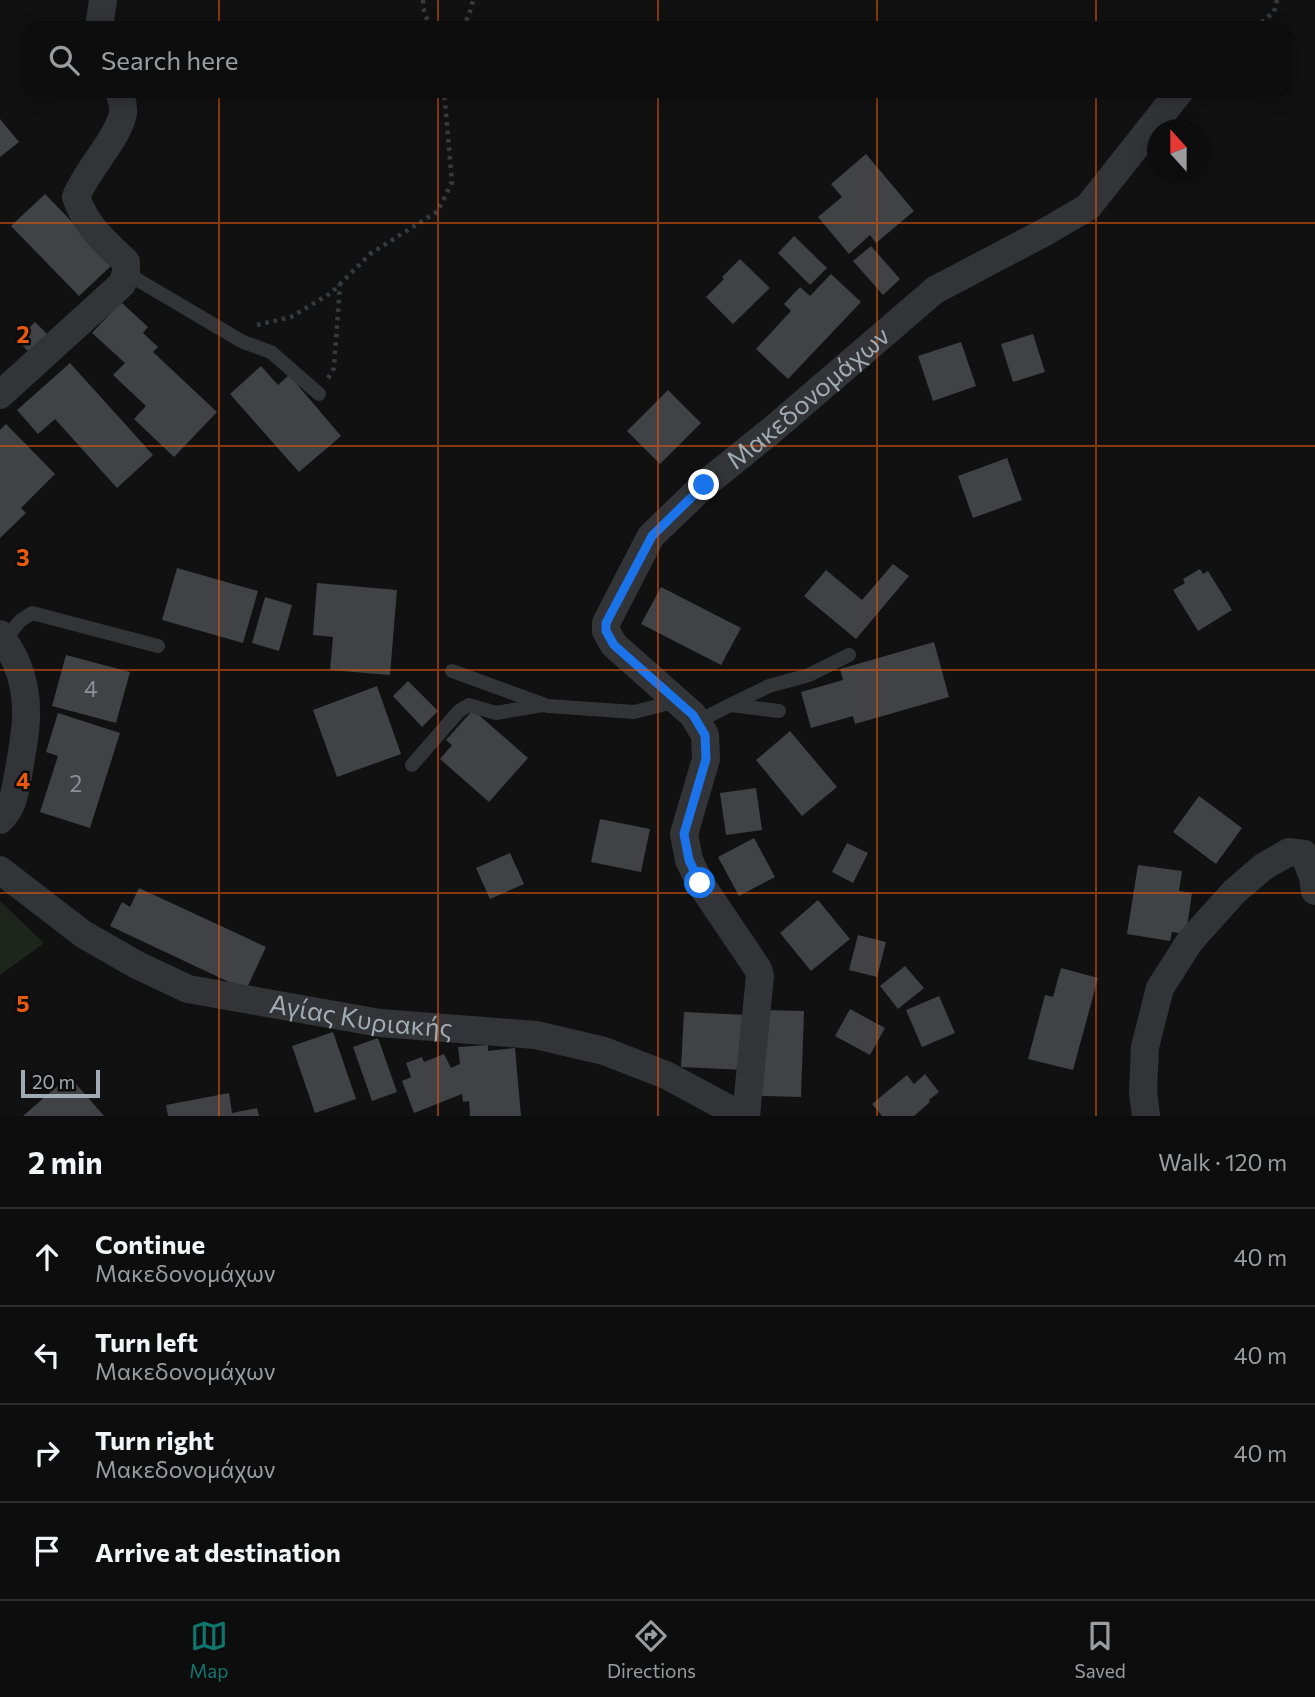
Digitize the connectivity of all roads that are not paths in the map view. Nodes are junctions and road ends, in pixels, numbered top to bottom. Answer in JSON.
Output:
{"nodes":[{"id":1,"x":103,"y":0,"type":"edge"},
{"id":2,"x":100,"y":21,"type":"edge"},
{"id":3,"x":121,"y":98,"type":"edge"},
{"id":4,"x":1174,"y":98,"type":"edge"},
{"id":5,"x":126,"y":273,"type":"junction"},
{"id":6,"x":319,"y":394,"type":"road end"},
{"id":7,"x":0,"y":395,"type":"edge"},
{"id":8,"x":2,"y":637,"type":"edge"},
{"id":9,"x":158,"y":646,"type":"dead end"},
{"id":10,"x":849,"y":655,"type":"dead end"},
{"id":11,"x":452,"y":671,"type":"dead end"},
{"id":12,"x":677,"y":701,"type":"junction"},
{"id":13,"x":544,"y":705,"type":"junction"},
{"id":14,"x":730,"y":705,"type":"junction"},
{"id":15,"x":779,"y":711,"type":"dead end"},
{"id":16,"x":697,"y":722,"type":"junction"},
{"id":17,"x":412,"y":765,"type":"dead end"},
{"id":18,"x":0,"y":820,"type":"edge"},
{"id":19,"x":0,"y":870,"type":"edge"},
{"id":20,"x":1315,"y":891,"type":"edge"},
{"id":21,"x":744,"y":1116,"type":"edge"},
{"id":22,"x":1146,"y":1116,"type":"edge"}],
"edges":[{"from":1,"to":2,"type":"street"},
{"from":3,"to":5,"type":"street"},
{"from":4,"to":12,"type":"street","name":"Μακεδονομάχων"},
{"from":5,"to":6,"type":"lane"},
{"from":5,"to":7,"type":"street"},
{"from":8,"to":9,"type":"lane"},
{"from":8,"to":18,"type":"street"},
{"from":10,"to":14,"type":"lane"},
{"from":11,"to":13,"type":"lane"},
{"from":12,"to":13,"type":"lane"},
{"from":12,"to":16,"type":"street","name":"Μακεδονομάχων"},
{"from":13,"to":17,"type":"lane"},
{"from":14,"to":15,"type":"lane"},
{"from":14,"to":16,"type":"lane"},
{"from":16,"to":21,"type":"street","name":"Μακεδονομάχων"},
{"from":19,"to":21,"type":"street","name":"Αγίας Κυριακής"},
{"from":20,"to":22,"type":"street"}]}
